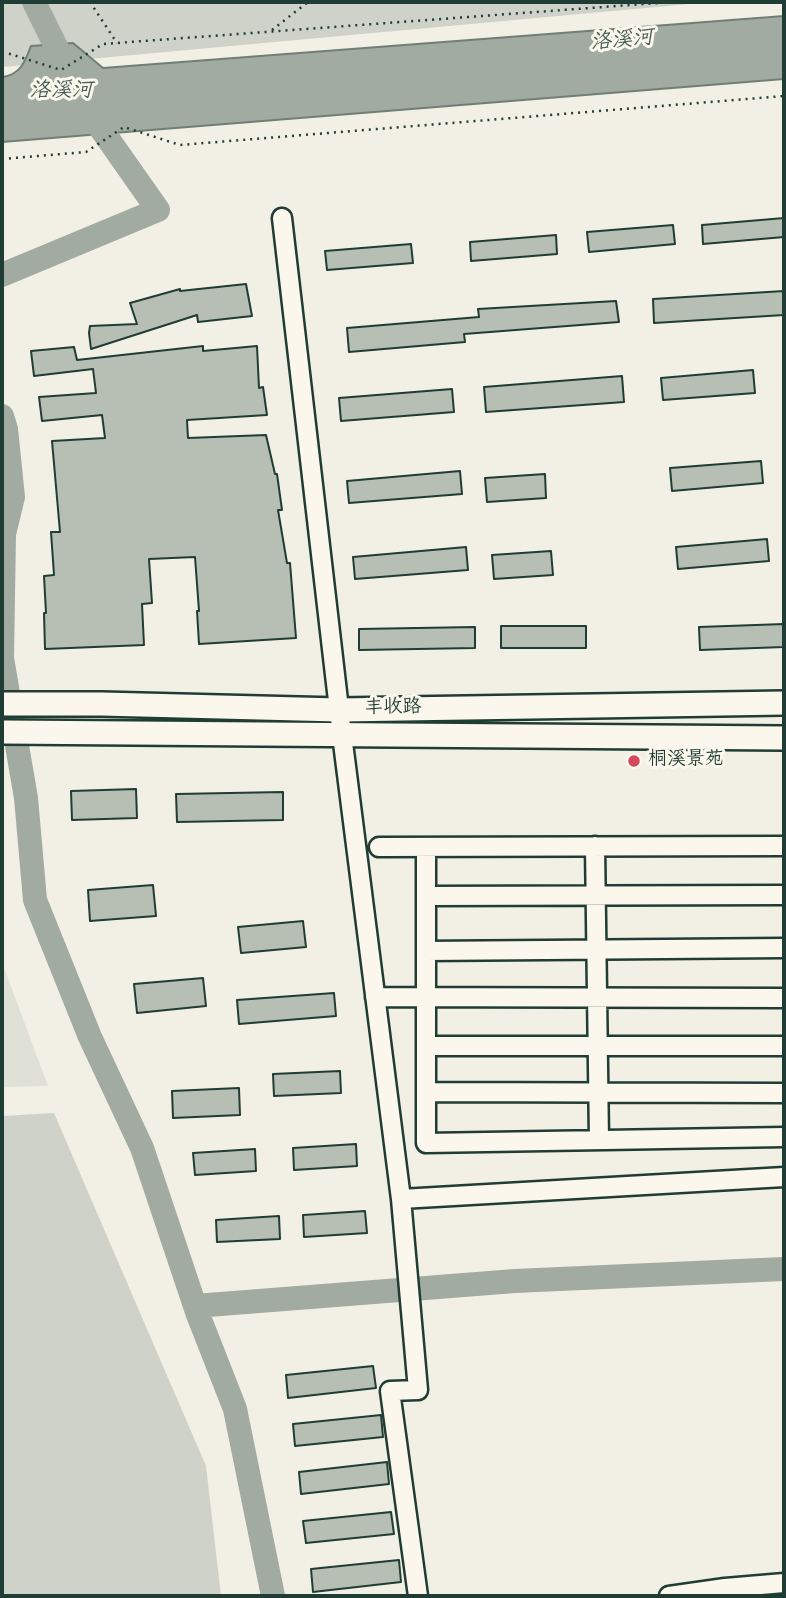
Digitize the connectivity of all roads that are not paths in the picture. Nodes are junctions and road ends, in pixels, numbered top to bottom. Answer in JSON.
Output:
{"nodes":[{"id":1,"x":282,"y":218,"type":"dead end"},
{"id":2,"x":784,"y":703,"type":"edge"},
{"id":3,"x":2,"y":704,"type":"edge"},
{"id":4,"x":339,"y":710,"type":"junction"},
{"id":5,"x":2,"y":732,"type":"edge"},
{"id":6,"x":342,"y":735,"type":"junction"},
{"id":7,"x":784,"y":738,"type":"edge"},
{"id":8,"x":595,"y":846,"type":"junction"},
{"id":9,"x":784,"y":846,"type":"edge"},
{"id":10,"x":379,"y":847,"type":"dead end"},
{"id":11,"x":426,"y":847,"type":"junction"},
{"id":12,"x":784,"y":895,"type":"edge"},
{"id":13,"x":426,"y":896,"type":"junction"},
{"id":14,"x":596,"y":896,"type":"junction"},
{"id":15,"x":784,"y":948,"type":"edge"},
{"id":16,"x":596,"y":950,"type":"junction"},
{"id":17,"x":426,"y":951,"type":"junction"},
{"id":18,"x":375,"y":997,"type":"junction"},
{"id":19,"x":426,"y":998,"type":"junction"},
{"id":20,"x":597,"y":998,"type":"junction"},
{"id":21,"x":784,"y":998,"type":"edge"},
{"id":22,"x":426,"y":1046,"type":"junction"},
{"id":23,"x":598,"y":1046,"type":"junction"},
{"id":24,"x":784,"y":1046,"type":"edge"},
{"id":25,"x":426,"y":1092,"type":"junction"},
{"id":26,"x":598,"y":1093,"type":"junction"},
{"id":27,"x":784,"y":1093,"type":"edge"},
{"id":28,"x":784,"y":1137,"type":"edge"},
{"id":29,"x":599,"y":1140,"type":"junction"},
{"id":30,"x":784,"y":1177,"type":"edge"},
{"id":31,"x":401,"y":1199,"type":"junction"},
{"id":32,"x":784,"y":1583,"type":"edge"},
{"id":33,"x":725,"y":1592,"type":"edge"},
{"id":34,"x":418,"y":1596,"type":"edge"},
{"id":35,"x":670,"y":1596,"type":"edge"}],
"edges":[{"from":1,"to":4,"type":"street"},
{"from":2,"to":4,"type":"main road","name":"丰收路"},
{"from":3,"to":4,"type":"main road","name":"丰收路"},
{"from":4,"to":6,"type":"street"},
{"from":5,"to":6,"type":"main road","name":"丰收路"},
{"from":6,"to":7,"type":"main road","name":"丰收路"},
{"from":6,"to":18,"type":"street"},
{"from":8,"to":9,"type":"street"},
{"from":8,"to":11,"type":"street"},
{"from":8,"to":14,"type":"street"},
{"from":10,"to":11,"type":"street"},
{"from":11,"to":13,"type":"street"},
{"from":12,"to":14,"type":"street"},
{"from":13,"to":14,"type":"street"},
{"from":13,"to":17,"type":"street"},
{"from":14,"to":16,"type":"street"},
{"from":15,"to":16,"type":"street"},
{"from":16,"to":17,"type":"street"},
{"from":16,"to":20,"type":"street"},
{"from":17,"to":19,"type":"street"},
{"from":18,"to":19,"type":"street"},
{"from":18,"to":31,"type":"street"},
{"from":19,"to":20,"type":"street"},
{"from":19,"to":22,"type":"street"},
{"from":20,"to":21,"type":"street"},
{"from":20,"to":23,"type":"street"},
{"from":22,"to":23,"type":"street"},
{"from":22,"to":25,"type":"street"},
{"from":23,"to":24,"type":"street"},
{"from":23,"to":26,"type":"street"},
{"from":25,"to":26,"type":"street"},
{"from":25,"to":29,"type":"street"},
{"from":26,"to":27,"type":"street"},
{"from":26,"to":29,"type":"street"},
{"from":28,"to":29,"type":"street"},
{"from":30,"to":31,"type":"street"},
{"from":31,"to":34,"type":"street"},
{"from":32,"to":33,"type":"street"},
{"from":33,"to":35,"type":"street"}]}
